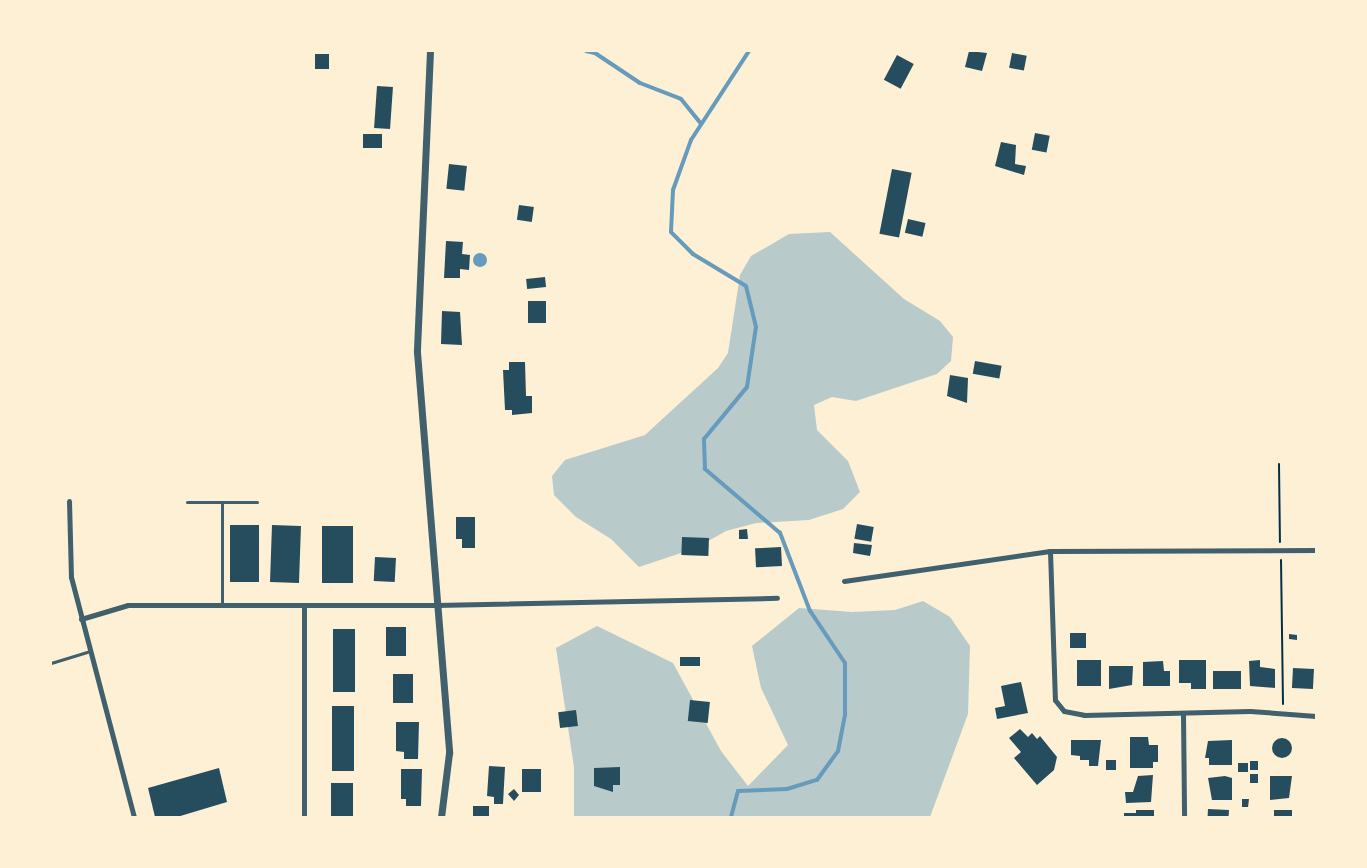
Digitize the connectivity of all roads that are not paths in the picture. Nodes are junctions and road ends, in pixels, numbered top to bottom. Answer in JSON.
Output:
{"nodes":[{"id":1,"x":430,"y":51,"type":"edge"},
{"id":2,"x":69,"y":501,"type":"dead end"},
{"id":3,"x":187,"y":502,"type":"dead end"},
{"id":4,"x":222,"y":502,"type":"junction"},
{"id":5,"x":257,"y":502,"type":"dead end"},
{"id":6,"x":1316,"y":550,"type":"edge"},
{"id":7,"x":1050,"y":551,"type":"junction"},
{"id":8,"x":844,"y":581,"type":"dead end"},
{"id":9,"x":777,"y":598,"type":"dead end"},
{"id":10,"x":222,"y":605,"type":"junction"},
{"id":11,"x":304,"y":605,"type":"junction"},
{"id":12,"x":436,"y":605,"type":"junction"},
{"id":13,"x":81,"y":619,"type":"junction"},
{"id":14,"x":90,"y":651,"type":"junction"},
{"id":15,"x":51,"y":663,"type":"edge"},
{"id":16,"x":1183,"y":714,"type":"junction"},
{"id":17,"x":1316,"y":716,"type":"edge"},
{"id":18,"x":134,"y":817,"type":"edge"},
{"id":19,"x":304,"y":817,"type":"edge"},
{"id":20,"x":441,"y":817,"type":"edge"},
{"id":21,"x":1184,"y":817,"type":"edge"}],
"edges":[{"from":1,"to":12,"type":"street"},
{"from":2,"to":13,"type":"street"},
{"from":3,"to":4,"type":"lane"},
{"from":4,"to":5,"type":"lane"},
{"from":4,"to":10,"type":"lane"},
{"from":6,"to":7,"type":"street"},
{"from":7,"to":8,"type":"street"},
{"from":7,"to":16,"type":"street"},
{"from":9,"to":12,"type":"street"},
{"from":10,"to":11,"type":"street"},
{"from":10,"to":13,"type":"street"},
{"from":11,"to":12,"type":"street"},
{"from":11,"to":19,"type":"street"},
{"from":12,"to":20,"type":"street"},
{"from":13,"to":14,"type":"street"},
{"from":14,"to":15,"type":"lane"},
{"from":14,"to":18,"type":"street"},
{"from":16,"to":17,"type":"street"},
{"from":16,"to":21,"type":"street"}]}
